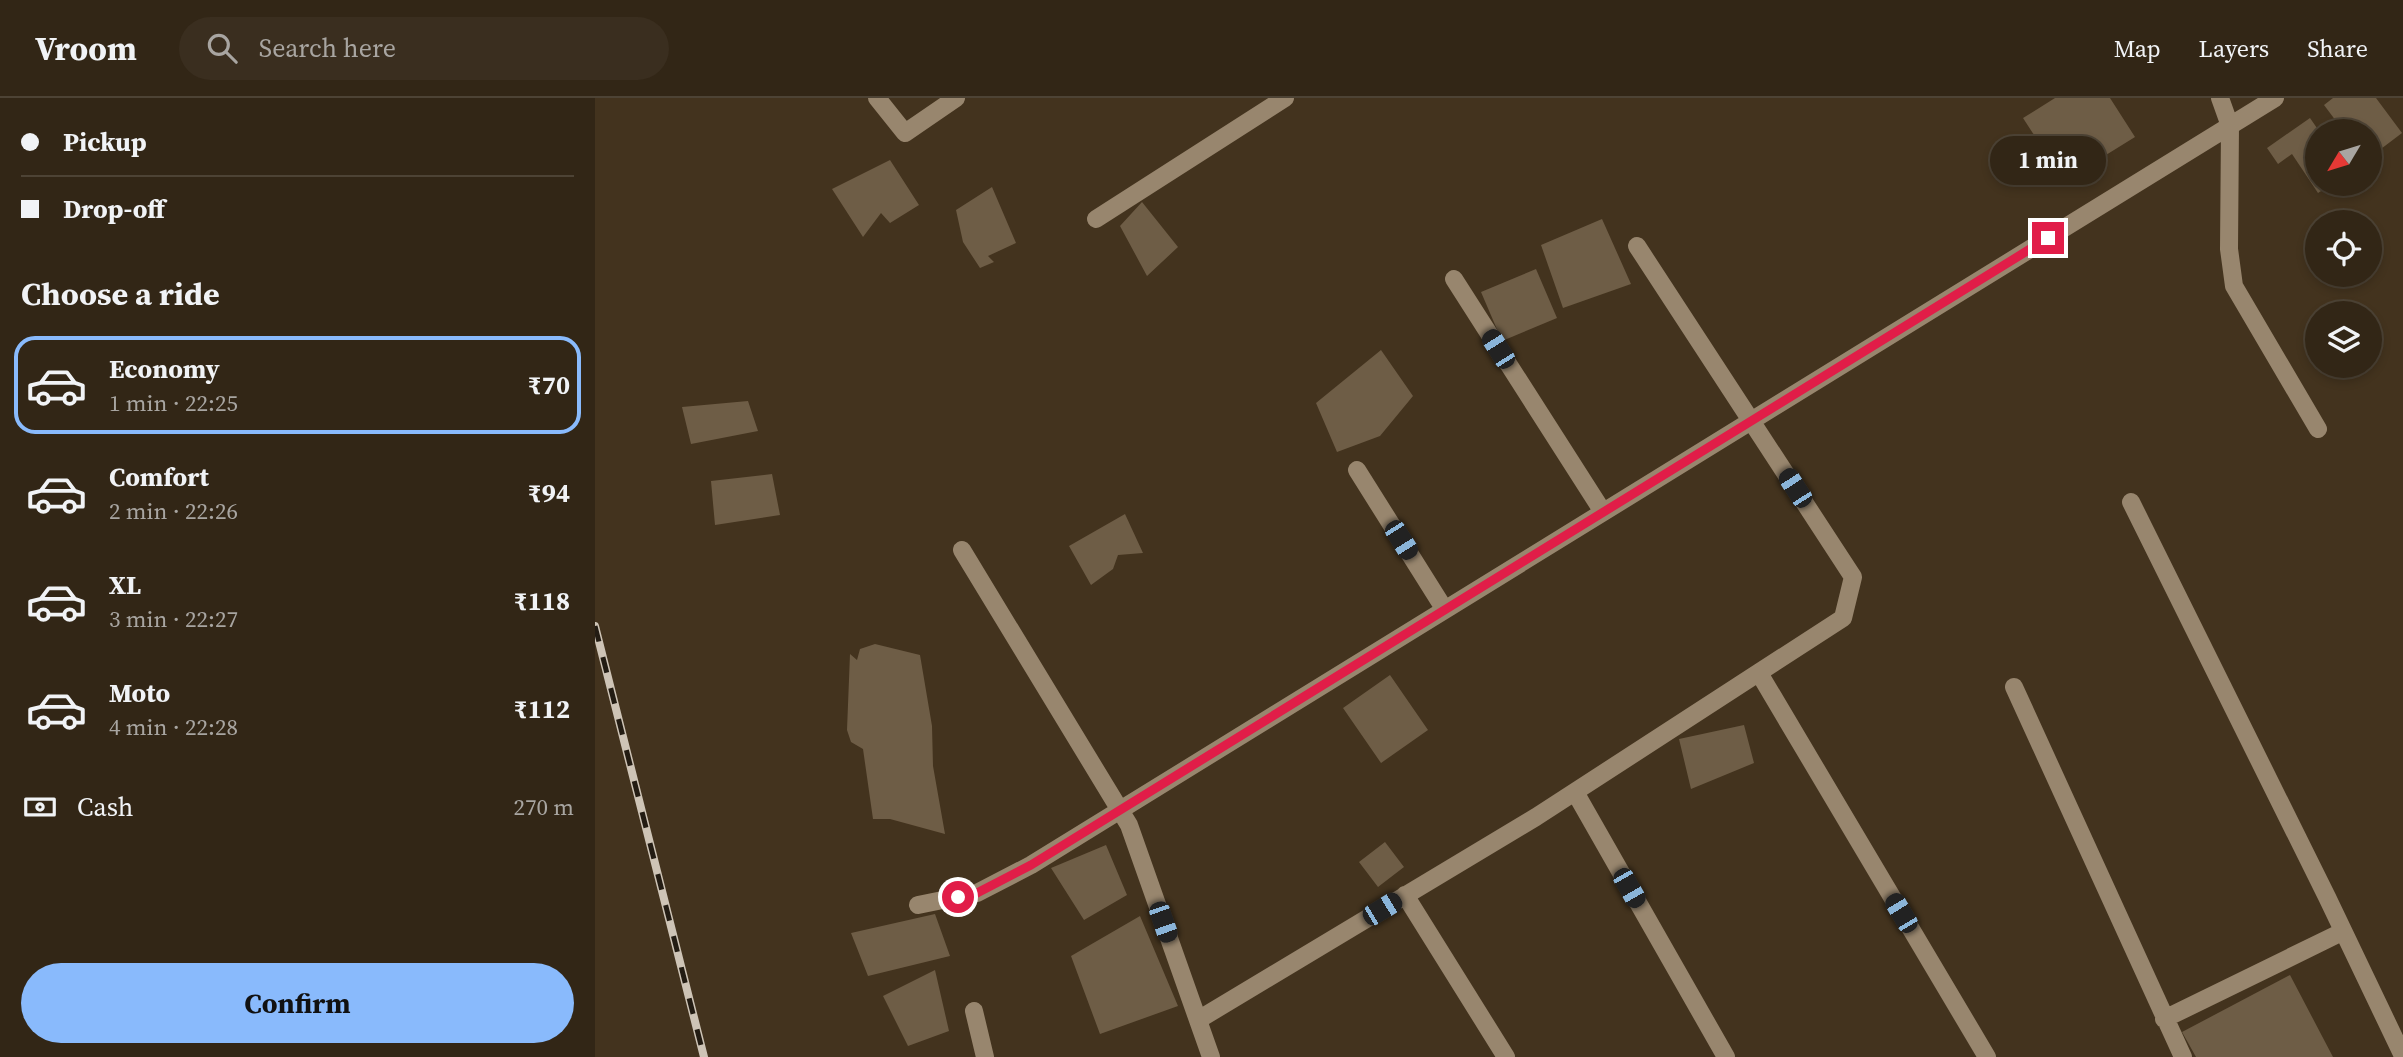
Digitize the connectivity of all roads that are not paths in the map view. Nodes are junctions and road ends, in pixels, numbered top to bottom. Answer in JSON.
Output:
{"nodes":[{"id":1,"x":877,"y":98,"type":"edge"},
{"id":2,"x":956,"y":98,"type":"edge"},
{"id":3,"x":1286,"y":98,"type":"edge"},
{"id":4,"x":2220,"y":98,"type":"edge"},
{"id":5,"x":2275,"y":98,"type":"edge"},
{"id":6,"x":2230,"y":126,"type":"junction"},
{"id":7,"x":1095,"y":219,"type":"dead end"},
{"id":8,"x":1637,"y":246,"type":"dead end"},
{"id":9,"x":1454,"y":279,"type":"dead end"},
{"id":10,"x":1752,"y":421,"type":"junction"},
{"id":11,"x":2318,"y":429,"type":"dead end"},
{"id":12,"x":1357,"y":470,"type":"dead end"},
{"id":13,"x":2131,"y":502,"type":"dead end"},
{"id":14,"x":1603,"y":512,"type":"junction"},
{"id":15,"x":962,"y":550,"type":"dead end"},
{"id":16,"x":1445,"y":610,"type":"junction"},
{"id":17,"x":1759,"y":673,"type":"junction"},
{"id":18,"x":2014,"y":687,"type":"dead end"},
{"id":19,"x":1575,"y":792,"type":"junction"},
{"id":20,"x":1120,"y":810,"type":"junction"},
{"id":21,"x":1405,"y":895,"type":"junction"},
{"id":22,"x":918,"y":905,"type":"dead end"},
{"id":23,"x":2342,"y":932,"type":"junction"},
{"id":24,"x":974,"y":1011,"type":"dead end"},
{"id":25,"x":2164,"y":1019,"type":"junction"},
{"id":26,"x":1198,"y":1020,"type":"junction"},
{"id":27,"x":2403,"y":1056,"type":"edge"},
{"id":28,"x":985,"y":1057,"type":"edge"},
{"id":29,"x":1210,"y":1057,"type":"edge"},
{"id":30,"x":1506,"y":1057,"type":"edge"},
{"id":31,"x":1725,"y":1057,"type":"edge"},
{"id":32,"x":1987,"y":1057,"type":"edge"},
{"id":33,"x":2183,"y":1057,"type":"edge"}],
"edges":[{"from":1,"to":2,"type":"street"},
{"from":3,"to":7,"type":"street"},
{"from":4,"to":6,"type":"street"},
{"from":5,"to":6,"type":"street"},
{"from":6,"to":10,"type":"street"},
{"from":6,"to":11,"type":"street"},
{"from":8,"to":10,"type":"street"},
{"from":9,"to":14,"type":"street"},
{"from":10,"to":14,"type":"street"},
{"from":10,"to":17,"type":"street"},
{"from":12,"to":16,"type":"street"},
{"from":13,"to":23,"type":"street"},
{"from":14,"to":16,"type":"street"},
{"from":15,"to":20,"type":"street"},
{"from":16,"to":20,"type":"street"},
{"from":17,"to":19,"type":"street"},
{"from":17,"to":32,"type":"street"},
{"from":18,"to":25,"type":"street"},
{"from":19,"to":21,"type":"street"},
{"from":19,"to":31,"type":"street"},
{"from":20,"to":22,"type":"street"},
{"from":20,"to":26,"type":"street"},
{"from":21,"to":26,"type":"street"},
{"from":21,"to":30,"type":"street"},
{"from":23,"to":25,"type":"street"},
{"from":23,"to":27,"type":"street"},
{"from":24,"to":28,"type":"street"},
{"from":25,"to":33,"type":"street"},
{"from":26,"to":29,"type":"street"}]}
